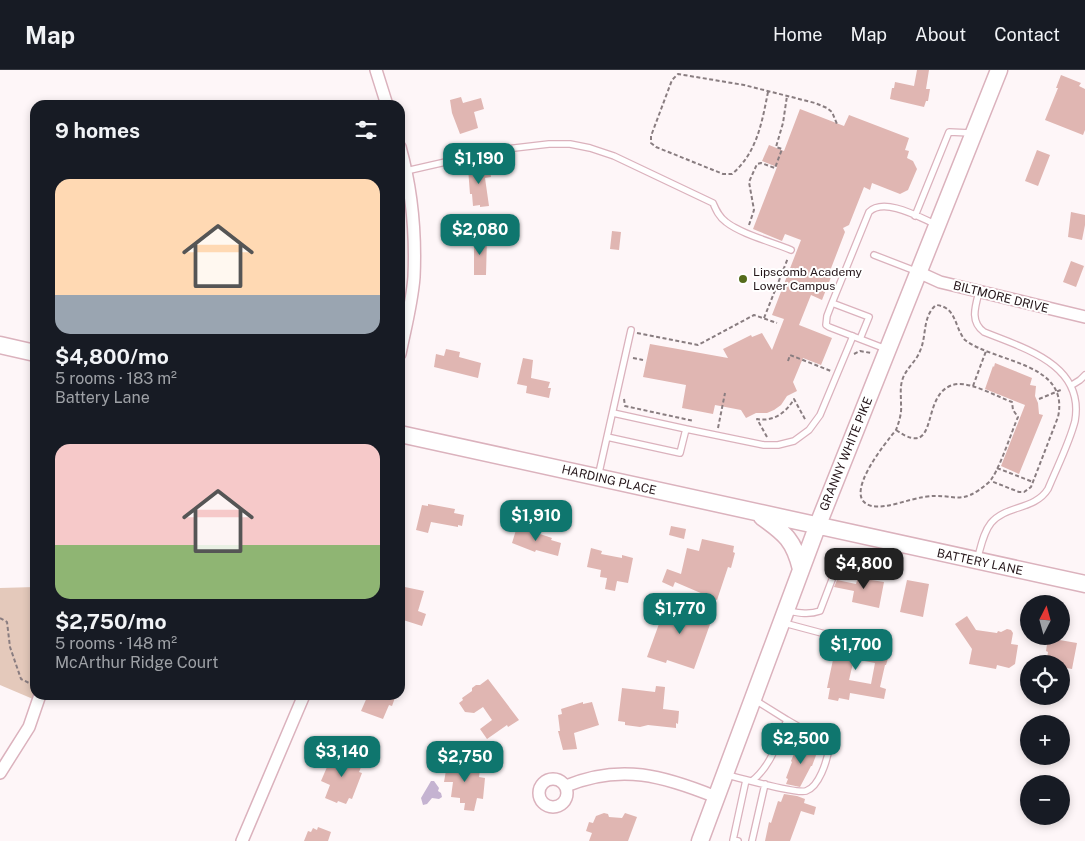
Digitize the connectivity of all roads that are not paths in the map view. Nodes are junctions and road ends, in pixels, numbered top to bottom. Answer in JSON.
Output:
{"nodes":[{"id":1,"x":376,"y":70,"type":"edge"},
{"id":2,"x":999,"y":70,"type":"edge"},
{"id":3,"x":385,"y":100,"type":"edge"},
{"id":4,"x":974,"y":132,"type":"junction"},
{"id":5,"x":405,"y":167,"type":"edge"},
{"id":6,"x":406,"y":171,"type":"junction"},
{"id":7,"x":915,"y":216,"type":"junction"},
{"id":8,"x":937,"y":224,"type":"junction"},
{"id":9,"x":791,"y":250,"type":"road end"},
{"id":10,"x":874,"y":255,"type":"dead end"},
{"id":11,"x":918,"y":272,"type":"junction"},
{"id":12,"x":979,"y":292,"type":"junction"},
{"id":13,"x":832,"y":303,"type":"junction"},
{"id":14,"x":1085,"y":317,"type":"edge"},
{"id":15,"x":405,"y":329,"type":"edge"},
{"id":16,"x":631,"y":331,"type":"road end"},
{"id":17,"x":852,"y":336,"type":"junction"},
{"id":18,"x":860,"y":339,"type":"junction"},
{"id":19,"x":0,"y":345,"type":"edge"},
{"id":20,"x":887,"y":350,"type":"junction"},
{"id":21,"x":30,"y":352,"type":"edge"},
{"id":22,"x":1085,"y":375,"type":"edge"},
{"id":23,"x":1072,"y":385,"type":"junction"},
{"id":24,"x":612,"y":413,"type":"junction"},
{"id":25,"x":686,"y":429,"type":"junction"},
{"id":26,"x":405,"y":435,"type":"edge"},
{"id":27,"x":607,"y":437,"type":"junction"},
{"id":28,"x":598,"y":477,"type":"junction"},
{"id":29,"x":754,"y":512,"type":"junction"},
{"id":30,"x":817,"y":527,"type":"junction"},
{"id":31,"x":866,"y":561,"type":"dead end"},
{"id":32,"x":977,"y":561,"type":"junction"},
{"id":33,"x":802,"y":569,"type":"junction"},
{"id":34,"x":1085,"y":584,"type":"edge"},
{"id":35,"x":784,"y":616,"type":"junction"},
{"id":36,"x":839,"y":634,"type":"dead end"},
{"id":37,"x":753,"y":699,"type":"junction"},
{"id":38,"x":38,"y":700,"type":"edge"},
{"id":39,"x":302,"y":700,"type":"edge"},
{"id":40,"x":788,"y":720,"type":"junction"},
{"id":41,"x":0,"y":773,"type":"edge"},
{"id":42,"x":724,"y":775,"type":"junction"},
{"id":43,"x":749,"y":780,"type":"junction"},
{"id":44,"x":765,"y":784,"type":"junction"},
{"id":45,"x":566,"y":786,"type":"dead end"},
{"id":46,"x":716,"y":797,"type":"junction"},
{"id":47,"x":242,"y":841,"type":"edge"},
{"id":48,"x":700,"y":841,"type":"edge"},
{"id":49,"x":738,"y":841,"type":"edge"},
{"id":50,"x":752,"y":841,"type":"edge"}],
"edges":[{"from":1,"to":3,"type":"street"},
{"from":2,"to":4,"type":"main road","name":"GRANNY WHITE PIKE"},
{"from":4,"to":7,"type":"lane"},
{"from":4,"to":8,"type":"main road","name":"GRANNY WHITE PIKE"},
{"from":5,"to":6,"type":"street"},
{"from":6,"to":9,"type":"lane"},
{"from":6,"to":15,"type":"street"},
{"from":7,"to":8,"type":"lane"},
{"from":7,"to":13,"type":"lane"},
{"from":8,"to":11,"type":"main road","name":"GRANNY WHITE PIKE"},
{"from":10,"to":11,"type":"lane"},
{"from":11,"to":12,"type":"street","name":"BILTMORE DRIVE"},
{"from":11,"to":20,"type":"main road","name":"GRANNY WHITE PIKE"},
{"from":12,"to":14,"type":"street","name":"BILTMORE DRIVE"},
{"from":12,"to":23,"type":"lane"},
{"from":13,"to":17,"type":"lane"},
{"from":13,"to":18,"type":"lane"},
{"from":16,"to":24,"type":"lane"},
{"from":17,"to":18,"type":"lane"},
{"from":17,"to":25,"type":"lane"},
{"from":18,"to":20,"type":"lane"},
{"from":19,"to":21,"type":"main road"},
{"from":20,"to":30,"type":"main road","name":"GRANNY WHITE PIKE"},
{"from":22,"to":23,"type":"lane"},
{"from":23,"to":32,"type":"lane"},
{"from":24,"to":25,"type":"lane"},
{"from":24,"to":27,"type":"lane"},
{"from":25,"to":27,"type":"lane"},
{"from":26,"to":28,"type":"main road","name":"HARDING PLACE"},
{"from":27,"to":28,"type":"lane"},
{"from":28,"to":29,"type":"main road","name":"HARDING PLACE"},
{"from":29,"to":30,"type":"main road","name":"HARDING PLACE"},
{"from":29,"to":33,"type":"main road"},
{"from":30,"to":32,"type":"main road","name":"BATTERY LANE"},
{"from":30,"to":33,"type":"main road","name":"GRANNY WHITE PIKE"},
{"from":31,"to":35,"type":"lane"},
{"from":32,"to":34,"type":"main road","name":"BATTERY LANE"},
{"from":33,"to":35,"type":"main road","name":"GRANNY WHITE PIKE"},
{"from":35,"to":36,"type":"lane"},
{"from":35,"to":37,"type":"main road","name":"GRANNY WHITE PIKE"},
{"from":37,"to":40,"type":"lane"},
{"from":37,"to":42,"type":"main road","name":"GRANNY WHITE PIKE"},
{"from":38,"to":41,"type":"street"},
{"from":39,"to":47,"type":"street"},
{"from":40,"to":43,"type":"lane"},
{"from":40,"to":44,"type":"lane"},
{"from":42,"to":43,"type":"lane"},
{"from":42,"to":46,"type":"main road","name":"GRANNY WHITE PIKE"},
{"from":43,"to":44,"type":"lane"},
{"from":43,"to":49,"type":"lane"},
{"from":44,"to":50,"type":"lane"},
{"from":45,"to":46,"type":"street"},
{"from":46,"to":48,"type":"main road","name":"GRANNY WHITE PIKE"}]}
